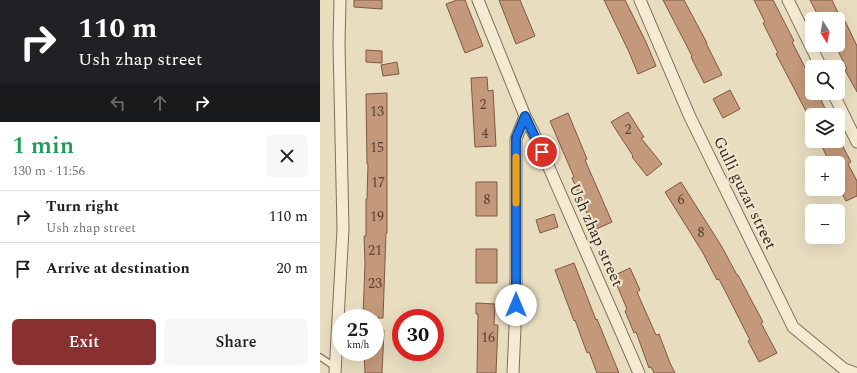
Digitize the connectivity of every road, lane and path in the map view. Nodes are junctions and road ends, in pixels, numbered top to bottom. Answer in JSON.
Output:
{"nodes":[{"id":1,"x":340,"y":0,"type":"edge"},
{"id":2,"x":478,"y":0,"type":"edge"},
{"id":3,"x":640,"y":0,"type":"edge"},
{"id":4,"x":788,"y":0,"type":"edge"},
{"id":5,"x":817,"y":60,"type":"edge"},
{"id":6,"x":836,"y":100,"type":"edge"},
{"id":7,"x":525,"y":116,"type":"junction"},
{"id":8,"x":857,"y":142,"type":"edge"},
{"id":9,"x":320,"y":357,"type":"edge"},
{"id":10,"x":335,"y":370,"type":"edge"},
{"id":11,"x":513,"y":373,"type":"edge"},
{"id":12,"x":639,"y":373,"type":"edge"},
{"id":13,"x":855,"y":373,"type":"edge"}],
"edges":[{"from":1,"to":10,"type":"street"},
{"from":2,"to":7,"type":"street","name":"Ush zhap street"},
{"from":3,"to":13,"type":"street","name":"Gulli guzar street"},
{"from":4,"to":5,"type":"street"},
{"from":6,"to":8,"type":"street"},
{"from":7,"to":11,"type":"street"},
{"from":7,"to":12,"type":"street","name":"Ush zhap street"},
{"from":9,"to":10,"type":"lane"}]}
